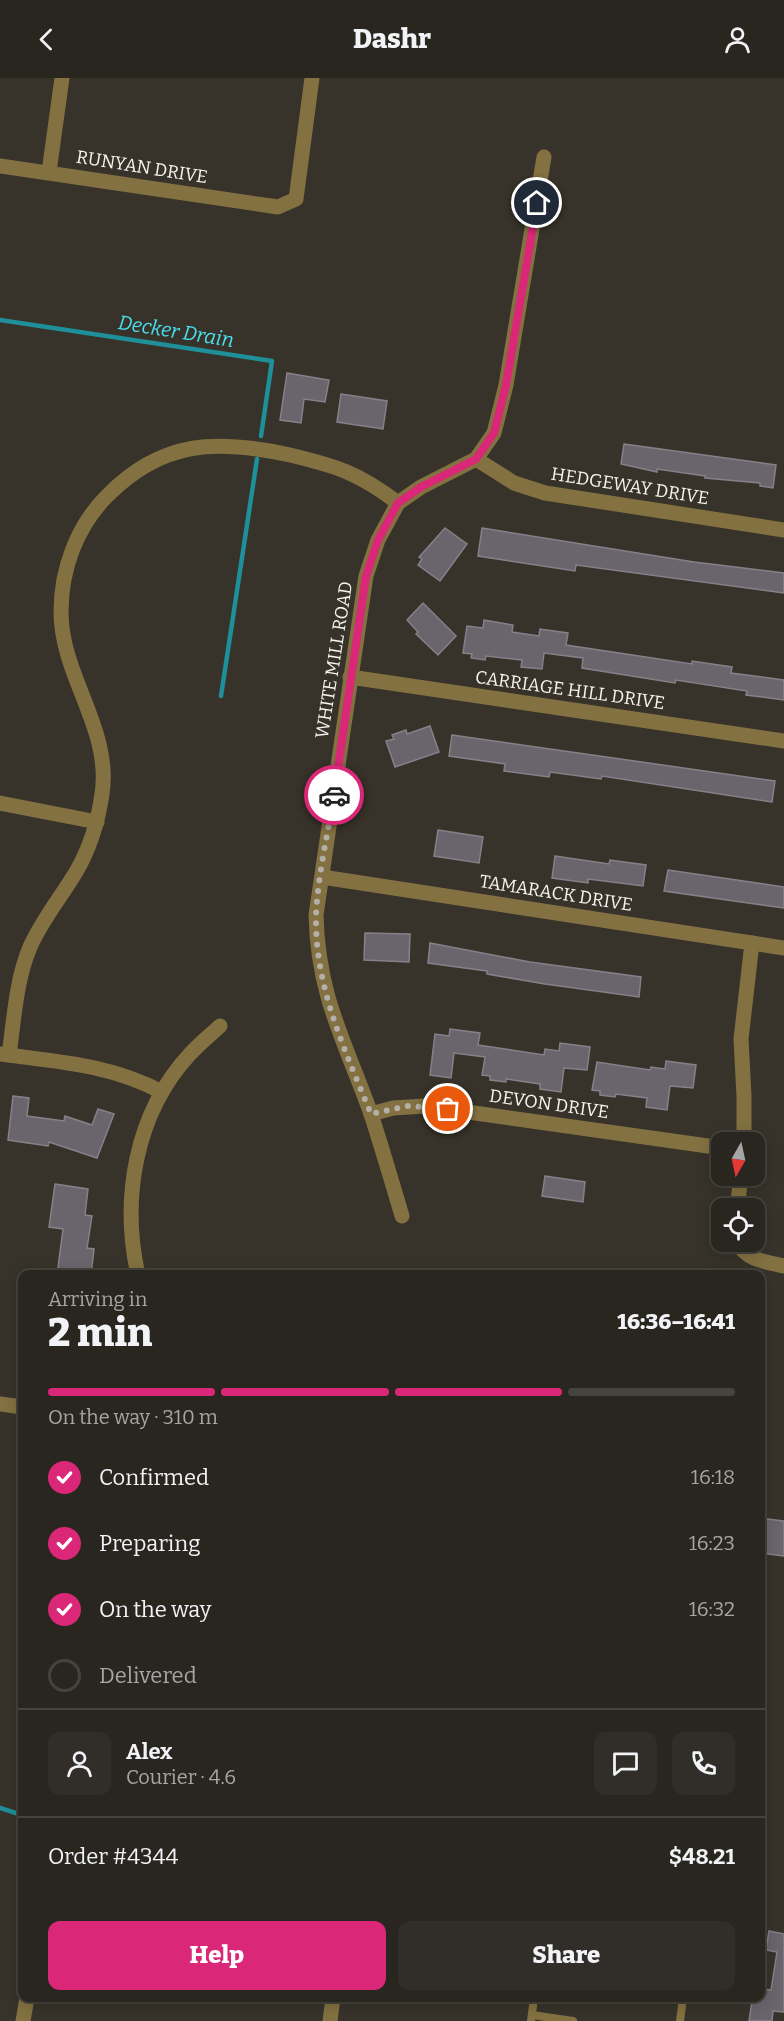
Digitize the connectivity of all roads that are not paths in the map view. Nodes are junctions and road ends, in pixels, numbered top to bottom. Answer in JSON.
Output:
{"nodes":[{"id":1,"x":62,"y":78,"type":"edge"},
{"id":2,"x":312,"y":78,"type":"edge"},
{"id":3,"x":544,"y":157,"type":"dead end"},
{"id":4,"x":0,"y":166,"type":"edge"},
{"id":5,"x":49,"y":172,"type":"junction"},
{"id":6,"x":476,"y":459,"type":"junction"},
{"id":7,"x":398,"y":503,"type":"junction"},
{"id":8,"x":784,"y":530,"type":"edge"},
{"id":9,"x":350,"y":677,"type":"junction"},
{"id":10,"x":784,"y":741,"type":"edge"},
{"id":11,"x":0,"y":803,"type":"edge"},
{"id":12,"x":97,"y":822,"type":"junction"},
{"id":13,"x":322,"y":877,"type":"junction"},
{"id":14,"x":752,"y":943,"type":"junction"},
{"id":15,"x":784,"y":948,"type":"edge"},
{"id":16,"x":220,"y":1026,"type":"dead end"},
{"id":17,"x":4,"y":1054,"type":"edge"},
{"id":18,"x":162,"y":1092,"type":"junction"},
{"id":19,"x":371,"y":1114,"type":"junction"},
{"id":20,"x":744,"y":1132,"type":"edge"},
{"id":21,"x":711,"y":1146,"type":"edge"},
{"id":22,"x":402,"y":1216,"type":"dead end"},
{"id":23,"x":746,"y":1252,"type":"edge"},
{"id":24,"x":784,"y":1266,"type":"edge"},
{"id":25,"x":137,"y":1270,"type":"edge"},
{"id":26,"x":0,"y":1404,"type":"edge"},
{"id":27,"x":18,"y":1406,"type":"edge"},
{"id":28,"x":26,"y":2002,"type":"edge"},
{"id":29,"x":332,"y":2002,"type":"edge"},
{"id":30,"x":533,"y":2002,"type":"edge"},
{"id":31,"x":682,"y":2002,"type":"edge"},
{"id":32,"x":531,"y":2018,"type":"edge"},
{"id":33,"x":23,"y":2021,"type":"edge"},
{"id":34,"x":330,"y":2021,"type":"edge"},
{"id":35,"x":573,"y":2021,"type":"edge"},
{"id":36,"x":680,"y":2021,"type":"edge"}],
"edges":[{"from":1,"to":5,"type":"street"},
{"from":2,"to":5,"type":"street","name":"RUNYAN DRIVE"},
{"from":3,"to":6,"type":"street","name":"WHITE MILL ROAD"},
{"from":4,"to":5,"type":"street","name":"RUNYAN DRIVE"},
{"from":6,"to":7,"type":"street","name":"WHITE MILL ROAD"},
{"from":6,"to":8,"type":"street","name":"HEDGEWAY DRIVE"},
{"from":7,"to":9,"type":"street","name":"WHITE MILL ROAD"},
{"from":7,"to":12,"type":"street"},
{"from":9,"to":10,"type":"street","name":"CARRIAGE HILL DRIVE"},
{"from":9,"to":13,"type":"street","name":"WHITE MILL ROAD"},
{"from":11,"to":12,"type":"street"},
{"from":12,"to":17,"type":"street"},
{"from":13,"to":14,"type":"street","name":"TAMARACK DRIVE"},
{"from":13,"to":19,"type":"street","name":"WHITE MILL ROAD"},
{"from":14,"to":15,"type":"street","name":"TAMARACK DRIVE"},
{"from":14,"to":20,"type":"street"},
{"from":16,"to":18,"type":"street"},
{"from":17,"to":18,"type":"street"},
{"from":18,"to":25,"type":"street"},
{"from":19,"to":21,"type":"street","name":"DEVON DRIVE"},
{"from":19,"to":22,"type":"street","name":"WHITE MILL ROAD"},
{"from":23,"to":24,"type":"street"},
{"from":26,"to":27,"type":"street"},
{"from":28,"to":33,"type":"street"},
{"from":29,"to":34,"type":"street"},
{"from":30,"to":32,"type":"lane"},
{"from":31,"to":36,"type":"lane"},
{"from":32,"to":35,"type":"lane"}]}
